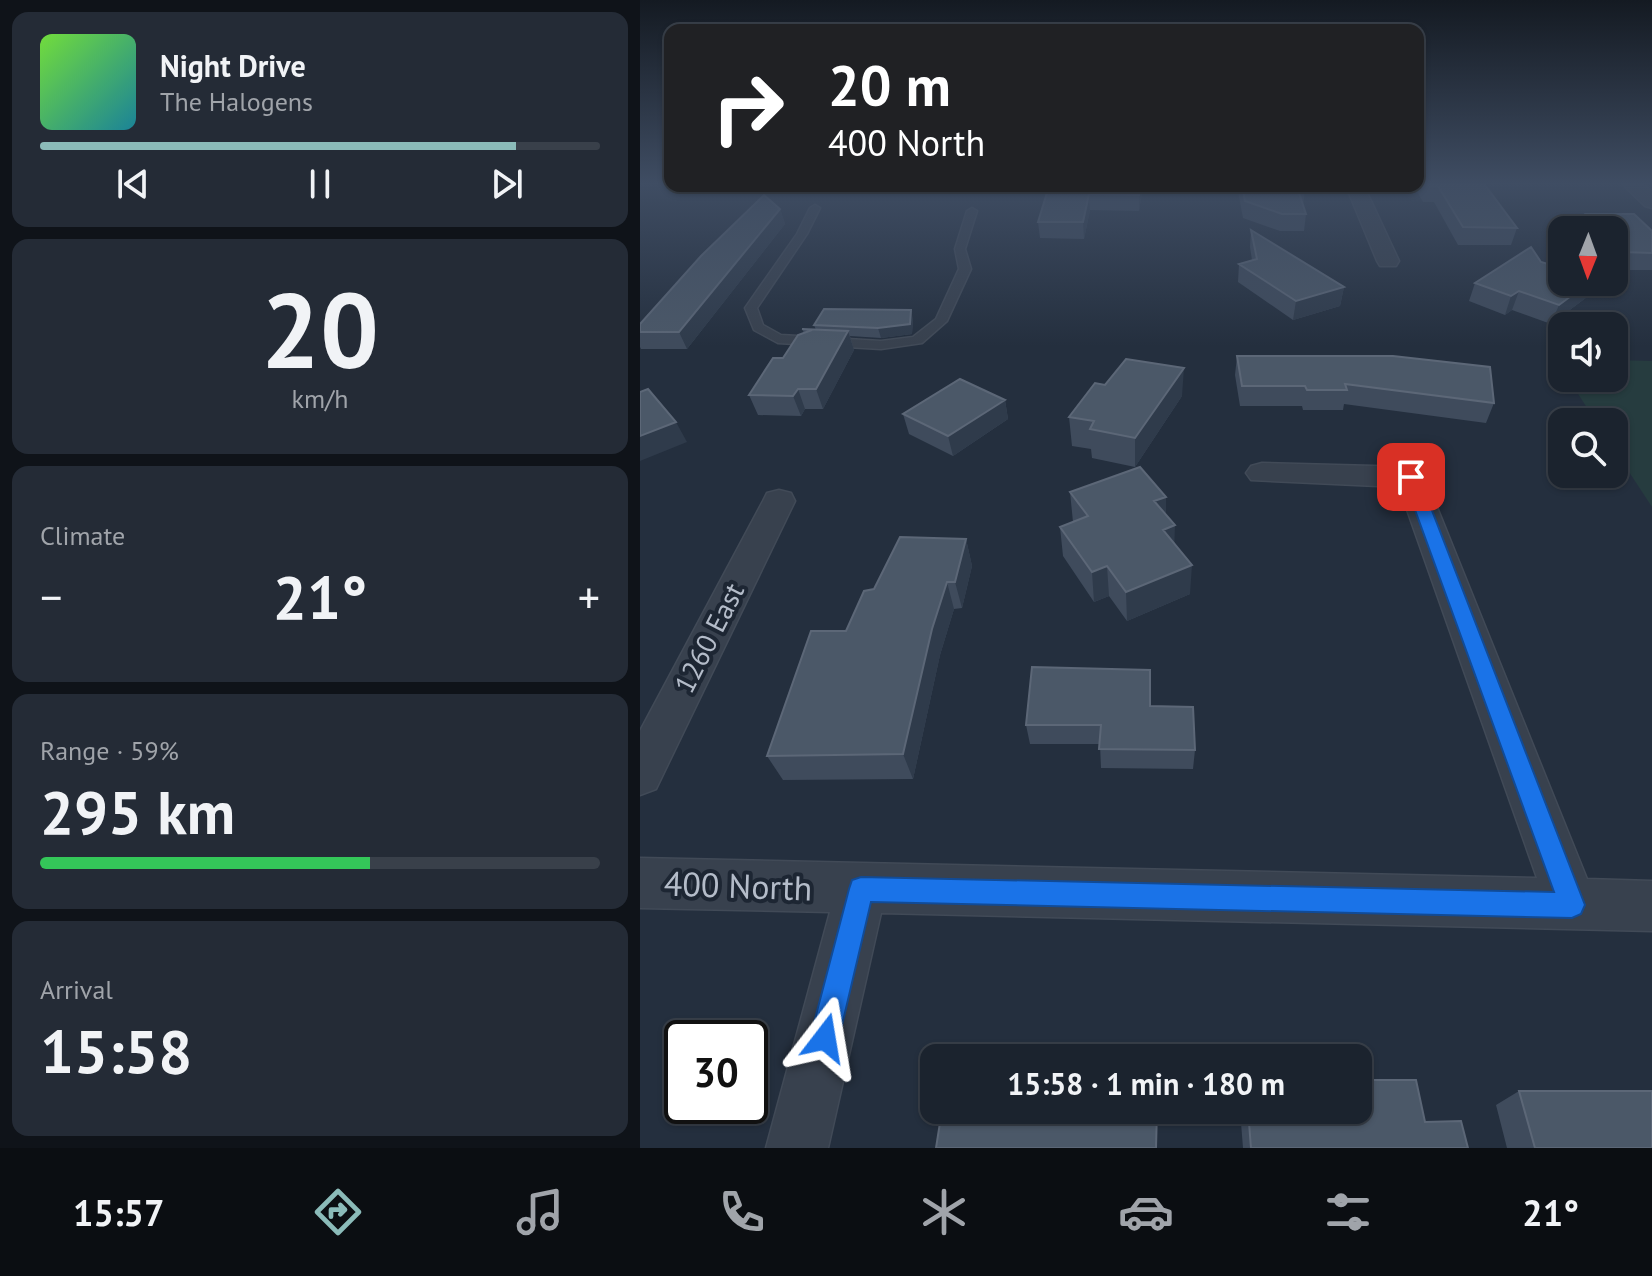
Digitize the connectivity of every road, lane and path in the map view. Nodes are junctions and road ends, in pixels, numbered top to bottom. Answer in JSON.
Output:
{"nodes":[{"id":1,"x":799,"y":239,"type":"edge"},
{"id":2,"x":963,"y":239,"type":"edge"},
{"id":3,"x":1378,"y":239,"type":"edge"},
{"id":4,"x":1388,"y":261,"type":"dead end"},
{"id":5,"x":1262,"y":473,"type":"dead end"},
{"id":6,"x":779,"y":501,"type":"dead end"},
{"id":7,"x":640,"y":775,"type":"edge"},
{"id":8,"x":640,"y":883,"type":"edge"},
{"id":9,"x":861,"y":889,"type":"junction"},
{"id":10,"x":1572,"y":905,"type":"junction"},
{"id":11,"x":1652,"y":906,"type":"edge"},
{"id":12,"x":797,"y":1148,"type":"edge"}],
"edges":[{"from":1,"to":2,"type":"lane"},
{"from":3,"to":4,"type":"street"},
{"from":5,"to":10,"type":"street"},
{"from":6,"to":7,"type":"street","name":"1260 East"},
{"from":8,"to":9,"type":"street","name":"400 North"},
{"from":9,"to":10,"type":"street","name":"400 North"},
{"from":9,"to":12,"type":"street"},
{"from":10,"to":11,"type":"street","name":"400 North"}]}
